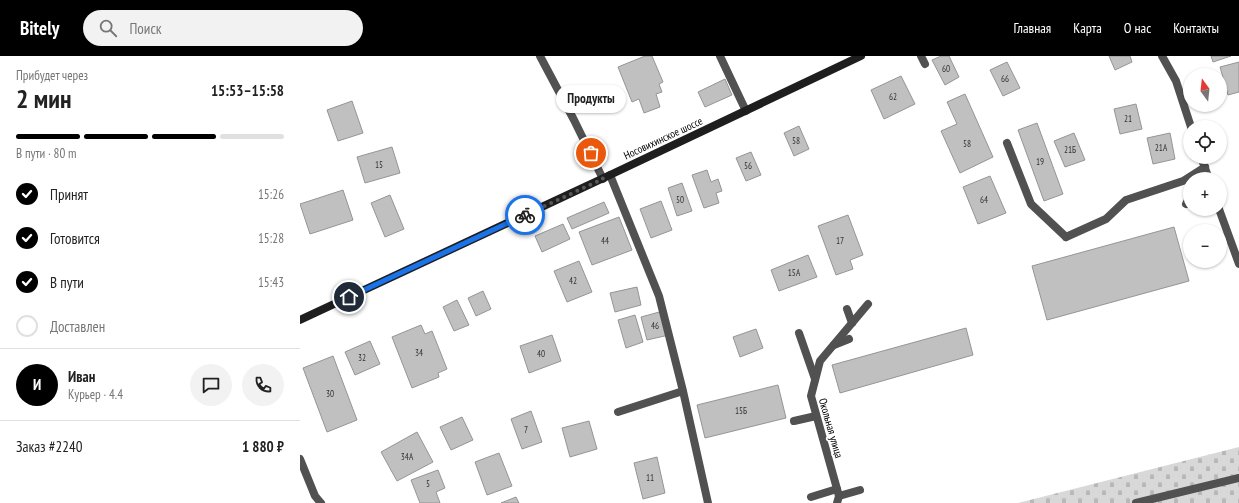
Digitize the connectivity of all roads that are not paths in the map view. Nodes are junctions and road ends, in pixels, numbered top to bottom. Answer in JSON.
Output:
{"nodes":[{"id":1,"x":540,"y":56,"type":"edge"},
{"id":2,"x":720,"y":56,"type":"edge"},
{"id":3,"x":861,"y":56,"type":"edge"},
{"id":4,"x":1162,"y":56,"type":"edge"},
{"id":5,"x":746,"y":110,"type":"junction"},
{"id":6,"x":1189,"y":120,"type":"edge"},
{"id":7,"x":1007,"y":143,"type":"dead end"},
{"id":8,"x":1203,"y":164,"type":"edge"},
{"id":9,"x":1204,"y":167,"type":"junction"},
{"id":10,"x":1202,"y":172,"type":"edge"},
{"id":11,"x":1206,"y":172,"type":"edge"},
{"id":12,"x":607,"y":177,"type":"junction"},
{"id":13,"x":1222,"y":216,"type":"edge"},
{"id":14,"x":1239,"y":264,"type":"edge"},
{"id":15,"x":868,"y":304,"type":"dead end"},
{"id":16,"x":847,"y":309,"type":"dead end"},
{"id":17,"x":300,"y":320,"type":"edge"},
{"id":18,"x":852,"y":323,"type":"junction"},
{"id":19,"x":799,"y":333,"type":"dead end"},
{"id":20,"x":849,"y":339,"type":"dead end"},
{"id":21,"x":834,"y":345,"type":"junction"},
{"id":22,"x":815,"y":379,"type":"junction"},
{"id":23,"x":683,"y":390,"type":"junction"},
{"id":24,"x":618,"y":412,"type":"dead end"},
{"id":25,"x":816,"y":416,"type":"junction"},
{"id":26,"x":794,"y":421,"type":"dead end"},
{"id":27,"x":300,"y":459,"type":"edge"},
{"id":28,"x":1239,"y":478,"type":"edge"},
{"id":29,"x":860,"y":490,"type":"dead end"},
{"id":30,"x":838,"y":496,"type":"edge"},
{"id":31,"x":811,"y":497,"type":"dead end"},
{"id":32,"x":321,"y":503,"type":"edge"},
{"id":33,"x":708,"y":503,"type":"edge"},
{"id":34,"x":1136,"y":503,"type":"edge"}],
"edges":[{"from":1,"to":12,"type":"street"},
{"from":2,"to":5,"type":"street"},
{"from":3,"to":5,"type":"main road","name":"Носовихинское шоссе"},
{"from":4,"to":6,"type":"street"},
{"from":5,"to":12,"type":"main road","name":"Носовихинское шоссе"},
{"from":7,"to":9,"type":"street"},
{"from":8,"to":9,"type":"street"},
{"from":9,"to":10,"type":"street"},
{"from":9,"to":11,"type":"street"},
{"from":12,"to":17,"type":"main road","name":"Носовихинское шоссе"},
{"from":12,"to":23,"type":"street"},
{"from":13,"to":14,"type":"street"},
{"from":15,"to":18,"type":"street","name":"Окольная улица"},
{"from":16,"to":18,"type":"street"},
{"from":18,"to":21,"type":"street","name":"Окольная улица"},
{"from":19,"to":22,"type":"street"},
{"from":20,"to":21,"type":"street"},
{"from":21,"to":22,"type":"street","name":"Окольная улица"},
{"from":22,"to":25,"type":"street","name":"Окольная улица"},
{"from":23,"to":24,"type":"street"},
{"from":23,"to":33,"type":"street"},
{"from":25,"to":26,"type":"street"},
{"from":25,"to":30,"type":"street","name":"Окольная улица"},
{"from":27,"to":32,"type":"street"},
{"from":28,"to":34,"type":"street"},
{"from":29,"to":30,"type":"street"},
{"from":30,"to":31,"type":"street"}]}
